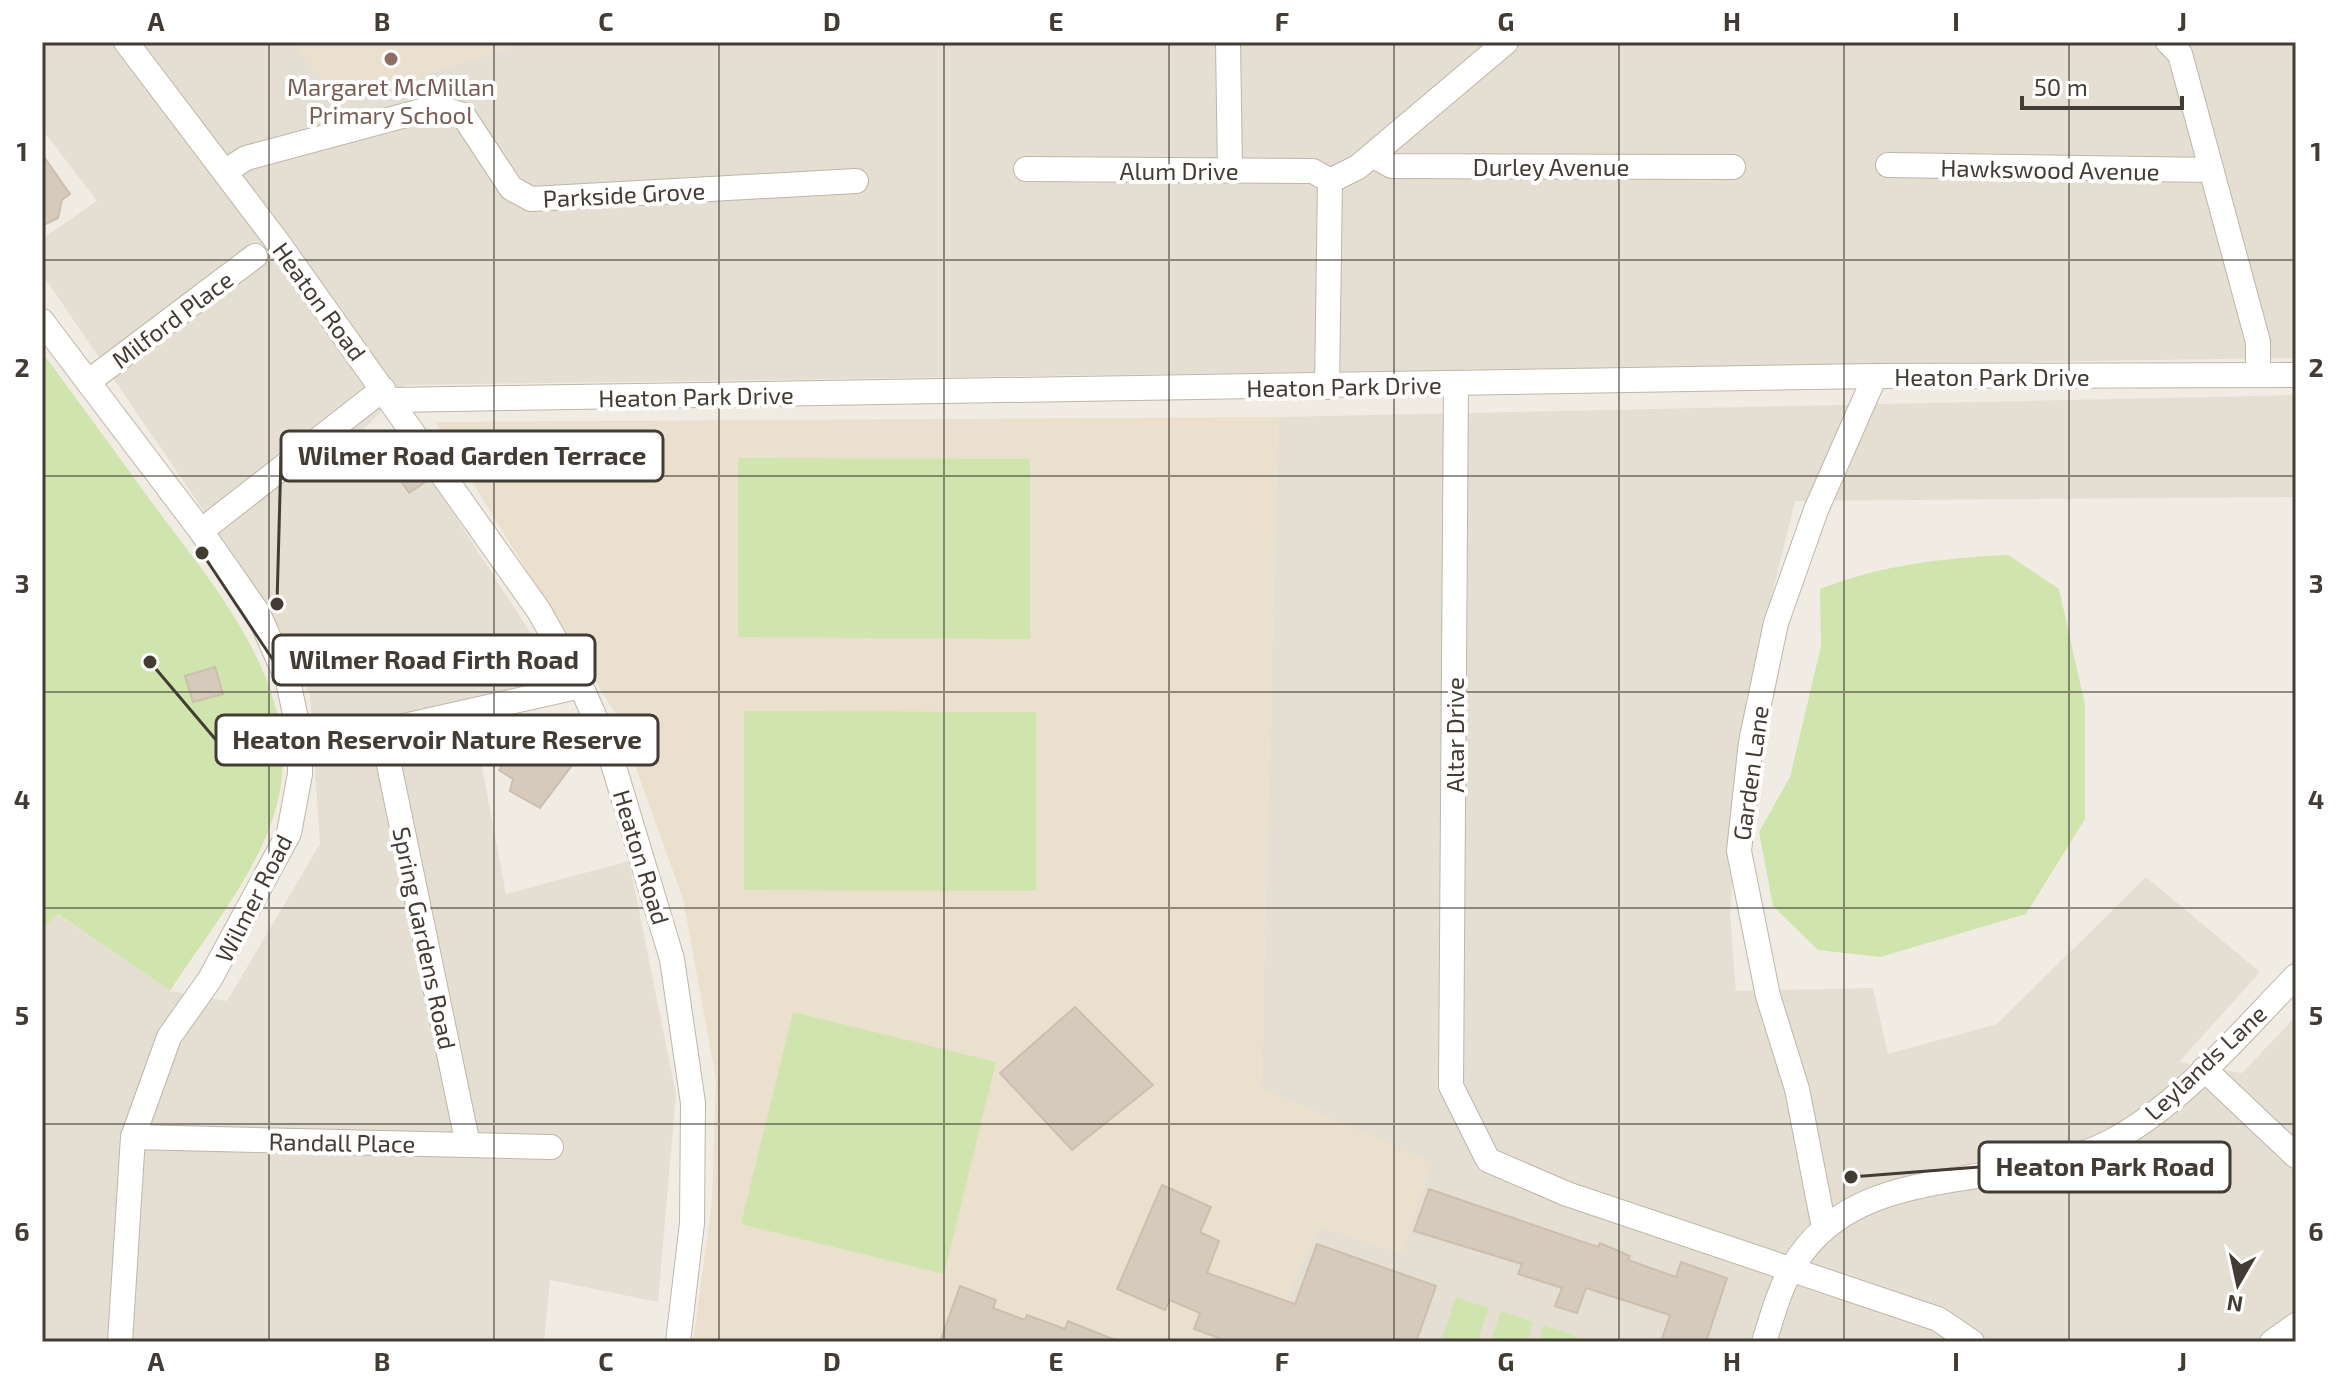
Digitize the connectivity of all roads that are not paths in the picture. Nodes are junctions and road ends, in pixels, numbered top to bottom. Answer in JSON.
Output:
{"nodes":[{"id":1,"x":126,"y":42,"type":"edge"},
{"id":2,"x":1228,"y":42,"type":"edge"},
{"id":3,"x":1506,"y":42,"type":"edge"},
{"id":4,"x":2168,"y":42,"type":"edge"},
{"id":5,"x":1372,"y":155,"type":"junction"},
{"id":6,"x":1888,"y":165,"type":"dead end"},
{"id":7,"x":1733,"y":167,"type":"dead end"},
{"id":8,"x":1026,"y":169,"type":"dead end"},
{"id":9,"x":1230,"y":170,"type":"junction"},
{"id":10,"x":2211,"y":170,"type":"junction"},
{"id":11,"x":226,"y":171,"type":"junction"},
{"id":12,"x":856,"y":181,"type":"dead end"},
{"id":13,"x":1330,"y":181,"type":"junction"},
{"id":14,"x":255,"y":256,"type":"dead end"},
{"id":15,"x":42,"y":321,"type":"edge"},
{"id":16,"x":2258,"y":375,"type":"junction"},
{"id":17,"x":2296,"y":375,"type":"edge"},
{"id":18,"x":1875,"y":376,"type":"junction"},
{"id":19,"x":88,"y":382,"type":"junction"},
{"id":20,"x":1456,"y":385,"type":"junction"},
{"id":21,"x":1327,"y":387,"type":"junction"},
{"id":22,"x":387,"y":394,"type":"junction"},
{"id":23,"x":201,"y":531,"type":"junction"},
{"id":24,"x":581,"y":686,"type":"junction"},
{"id":25,"x":382,"y":731,"type":"junction"},
{"id":26,"x":300,"y":737,"type":"junction"},
{"id":27,"x":2296,"y":976,"type":"edge"},
{"id":28,"x":2204,"y":1069,"type":"junction"},
{"id":29,"x":133,"y":1137,"type":"junction"},
{"id":30,"x":468,"y":1145,"type":"junction"},
{"id":31,"x":551,"y":1147,"type":"dead end"},
{"id":32,"x":2296,"y":1156,"type":"edge"},
{"id":33,"x":1824,"y":1228,"type":"junction"},
{"id":34,"x":1792,"y":1267,"type":"junction"},
{"id":35,"x":2296,"y":1325,"type":"edge"},
{"id":36,"x":120,"y":1342,"type":"edge"},
{"id":37,"x":678,"y":1342,"type":"edge"},
{"id":38,"x":1764,"y":1342,"type":"edge"},
{"id":39,"x":1972,"y":1342,"type":"edge"},
{"id":40,"x":2272,"y":1342,"type":"edge"}],
"edges":[{"from":1,"to":11,"type":"street","name":"Heaton Road"},
{"from":2,"to":9,"type":"street"},
{"from":3,"to":5,"type":"street"},
{"from":4,"to":10,"type":"street"},
{"from":5,"to":7,"type":"street","name":"Durley Avenue"},
{"from":5,"to":13,"type":"street"},
{"from":6,"to":10,"type":"street","name":"Hawkswood Avenue"},
{"from":8,"to":9,"type":"street","name":"Alum Drive"},
{"from":9,"to":13,"type":"street","name":"Alum Drive"},
{"from":10,"to":16,"type":"street"},
{"from":11,"to":12,"type":"street","name":"Parkside Grove"},
{"from":11,"to":22,"type":"street","name":"Heaton Road"},
{"from":13,"to":21,"type":"street"},
{"from":14,"to":19,"type":"street","name":"Milford Place"},
{"from":15,"to":19,"type":"street","name":"Wilmer Road"},
{"from":16,"to":17,"type":"street","name":"Heaton Park Drive"},
{"from":16,"to":18,"type":"street","name":"Heaton Park Drive"},
{"from":18,"to":20,"type":"street","name":"Heaton Park Drive"},
{"from":18,"to":33,"type":"street","name":"Garden Lane"},
{"from":19,"to":23,"type":"street","name":"Wilmer Road"},
{"from":20,"to":21,"type":"street","name":"Heaton Park Drive"},
{"from":20,"to":34,"type":"street","name":"Altar Drive"},
{"from":21,"to":22,"type":"street","name":"Heaton Park Drive"},
{"from":22,"to":23,"type":"street"},
{"from":22,"to":24,"type":"street","name":"Heaton Road"},
{"from":23,"to":26,"type":"street","name":"Wilmer Road"},
{"from":24,"to":25,"type":"street"},
{"from":24,"to":37,"type":"street","name":"Heaton Road"},
{"from":25,"to":26,"type":"street"},
{"from":25,"to":30,"type":"street","name":"Spring Gardens Road"},
{"from":26,"to":29,"type":"street","name":"Wilmer Road"},
{"from":27,"to":28,"type":"street","name":"Leylands Lane"},
{"from":28,"to":32,"type":"street"},
{"from":28,"to":33,"type":"street","name":"Leylands Lane"},
{"from":29,"to":30,"type":"street","name":"Randall Place"},
{"from":29,"to":36,"type":"street","name":"Wilmer Road"},
{"from":30,"to":31,"type":"street","name":"Randall Place"},
{"from":33,"to":34,"type":"street","name":"Leylands Lane"},
{"from":34,"to":38,"type":"street","name":"Leylands Lane"},
{"from":34,"to":39,"type":"street"},
{"from":35,"to":40,"type":"street"}]}
